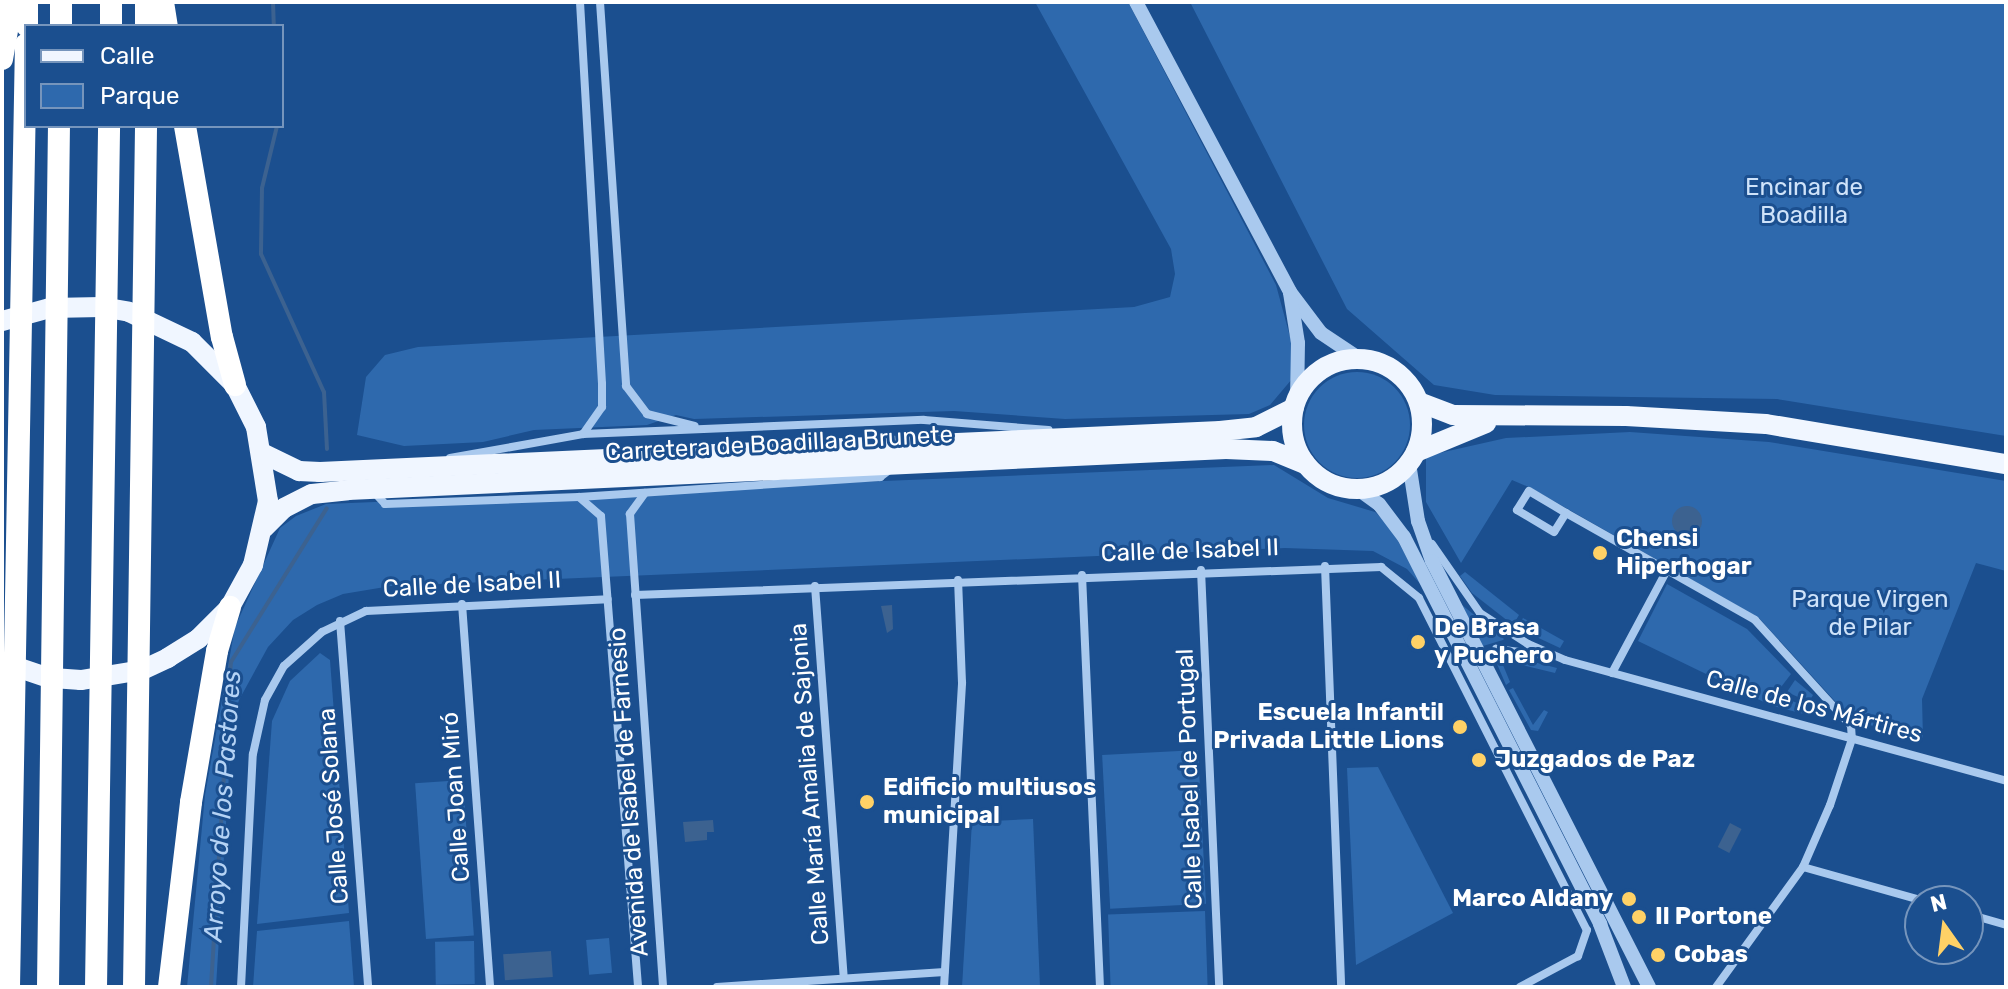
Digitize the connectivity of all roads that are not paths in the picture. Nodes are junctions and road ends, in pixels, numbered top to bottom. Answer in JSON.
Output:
{"nodes":[{"id":1,"x":12,"y":2,"type":"edge"},
{"id":2,"x":27,"y":2,"type":"edge"},
{"id":3,"x":61,"y":2,"type":"edge"},
{"id":4,"x":111,"y":2,"type":"edge"},
{"id":5,"x":146,"y":2,"type":"edge"},
{"id":6,"x":163,"y":2,"type":"edge"},
{"id":7,"x":580,"y":2,"type":"edge"},
{"id":8,"x":600,"y":2,"type":"edge"},
{"id":9,"x":1136,"y":2,"type":"edge"},
{"id":10,"x":27,"y":24,"type":"edge"},
{"id":11,"x":61,"y":24,"type":"edge"},
{"id":12,"x":111,"y":24,"type":"edge"},
{"id":13,"x":146,"y":24,"type":"edge"},
{"id":14,"x":167,"y":24,"type":"edge"},
{"id":15,"x":2,"y":59,"type":"edge"},
{"id":16,"x":24,"y":128,"type":"edge"},
{"id":17,"x":59,"y":128,"type":"edge"},
{"id":18,"x":109,"y":128,"type":"edge"},
{"id":19,"x":146,"y":128,"type":"edge"},
{"id":20,"x":185,"y":128,"type":"edge"},
{"id":21,"x":1290,"y":292,"type":"junction"},
{"id":22,"x":2,"y":321,"type":"edge"},
{"id":23,"x":1360,"y":359,"type":"junction"},
{"id":24,"x":235,"y":385,"type":"junction"},
{"id":25,"x":1419,"y":402,"type":"junction"},
{"id":26,"x":1295,"y":404,"type":"junction"},
{"id":27,"x":1510,"y":419,"type":"junction"},
{"id":28,"x":723,"y":430,"type":"junction"},
{"id":29,"x":1162,"y":433,"type":"junction"},
{"id":30,"x":583,"y":434,"type":"junction"},
{"id":31,"x":264,"y":454,"type":"junction"},
{"id":32,"x":1412,"y":458,"type":"junction"},
{"id":33,"x":897,"y":464,"type":"junction"},
{"id":34,"x":1306,"y":464,"type":"junction"},
{"id":35,"x":2006,"y":464,"type":"edge"},
{"id":36,"x":417,"y":465,"type":"junction"},
{"id":37,"x":370,"y":489,"type":"junction"},
{"id":38,"x":1358,"y":489,"type":"junction"},
{"id":39,"x":645,"y":493,"type":"junction"},
{"id":40,"x":579,"y":497,"type":"junction"},
{"id":41,"x":1414,"y":503,"type":"junction"},
{"id":42,"x":1566,"y":513,"type":"junction"},
{"id":43,"x":264,"y":528,"type":"junction"},
{"id":44,"x":1325,"y":566,"type":"junction"},
{"id":45,"x":1201,"y":570,"type":"junction"},
{"id":46,"x":1667,"y":570,"type":"junction"},
{"id":47,"x":1082,"y":575,"type":"junction"},
{"id":48,"x":958,"y":580,"type":"junction"},
{"id":49,"x":815,"y":586,"type":"junction"},
{"id":50,"x":635,"y":595,"type":"junction"},
{"id":51,"x":608,"y":599,"type":"junction"},
{"id":52,"x":462,"y":604,"type":"junction"},
{"id":53,"x":230,"y":607,"type":"junction"},
{"id":54,"x":340,"y":621,"type":"junction"},
{"id":55,"x":1565,"y":660,"type":"junction"},
{"id":56,"x":2,"y":662,"type":"edge"},
{"id":57,"x":1488,"y":669,"type":"junction"},
{"id":58,"x":1612,"y":673,"type":"junction"},
{"id":59,"x":1852,"y":739,"type":"junction"},
{"id":60,"x":2006,"y":781,"type":"edge"},
{"id":61,"x":1803,"y":867,"type":"junction"},
{"id":62,"x":1561,"y":880,"type":"junction"},
{"id":63,"x":1904,"y":895,"type":"edge"},
{"id":64,"x":1587,"y":899,"type":"junction"},
{"id":65,"x":1984,"y":919,"type":"edge"},
{"id":66,"x":2006,"y":925,"type":"edge"},
{"id":67,"x":945,"y":972,"type":"junction"},
{"id":68,"x":844,"y":978,"type":"junction"},
{"id":69,"x":9,"y":987,"type":"edge"},
{"id":70,"x":48,"y":987,"type":"edge"},
{"id":71,"x":96,"y":987,"type":"edge"},
{"id":72,"x":134,"y":987,"type":"edge"},
{"id":73,"x":169,"y":987,"type":"edge"},
{"id":74,"x":241,"y":987,"type":"edge"},
{"id":75,"x":368,"y":987,"type":"edge"},
{"id":76,"x":490,"y":987,"type":"edge"},
{"id":77,"x":638,"y":987,"type":"edge"},
{"id":78,"x":663,"y":987,"type":"edge"},
{"id":79,"x":717,"y":987,"type":"edge"},
{"id":80,"x":944,"y":987,"type":"edge"},
{"id":81,"x":1100,"y":987,"type":"edge"},
{"id":82,"x":1219,"y":987,"type":"edge"},
{"id":83,"x":1341,"y":987,"type":"edge"},
{"id":84,"x":1520,"y":987,"type":"edge"},
{"id":85,"x":1624,"y":987,"type":"edge"},
{"id":86,"x":1649,"y":987,"type":"edge"},
{"id":87,"x":1716,"y":987,"type":"edge"}],
"edges":[{"from":1,"to":15,"type":"highway"},
{"from":2,"to":10,"type":"highway"},
{"from":3,"to":11,"type":"highway"},
{"from":4,"to":12,"type":"highway"},
{"from":5,"to":13,"type":"highway"},
{"from":6,"to":14,"type":"highway"},
{"from":7,"to":30,"type":"street"},
{"from":8,"to":28,"type":"street"},
{"from":9,"to":21,"type":"street"},
{"from":16,"to":69,"type":"highway"},
{"from":17,"to":70,"type":"highway"},
{"from":18,"to":71,"type":"highway"},
{"from":19,"to":72,"type":"highway"},
{"from":20,"to":24,"type":"highway"},
{"from":21,"to":23,"type":"street"},
{"from":21,"to":26,"type":"street"},
{"from":22,"to":24,"type":"main road"},
{"from":23,"to":25,"type":"main road"},
{"from":23,"to":26,"type":"main road"},
{"from":24,"to":31,"type":"main road"},
{"from":25,"to":27,"type":"main road"},
{"from":25,"to":32,"type":"main road"},
{"from":26,"to":29,"type":"main road","name":"Carretera de Boadilla a Brunete"},
{"from":26,"to":34,"type":"main road"},
{"from":27,"to":32,"type":"main road"},
{"from":27,"to":35,"type":"main road"},
{"from":28,"to":29,"type":"street"},
{"from":28,"to":30,"type":"street"},
{"from":29,"to":36,"type":"main road","name":"Carretera de Boadilla a Brunete"},
{"from":30,"to":36,"type":"street"},
{"from":31,"to":36,"type":"main road","name":"Carretera de Boadilla a Brunete"},
{"from":31,"to":43,"type":"main road"},
{"from":32,"to":38,"type":"main road"},
{"from":32,"to":41,"type":"street"},
{"from":33,"to":34,"type":"main road","name":"Carretera de Boadilla a Brunete"},
{"from":33,"to":37,"type":"main road","name":"Carretera de Boadilla a Brunete"},
{"from":33,"to":39,"type":"street"},
{"from":34,"to":38,"type":"main road"},
{"from":37,"to":40,"type":"street"},
{"from":37,"to":43,"type":"main road","name":"Carretera de Boadilla a Brunete"},
{"from":38,"to":64,"type":"street"},
{"from":39,"to":40,"type":"street"},
{"from":39,"to":50,"type":"street","name":"Avenida de Isabel de Farnesio"},
{"from":40,"to":51,"type":"street","name":"Avenida de Isabel de Farnesio"},
{"from":41,"to":55,"type":"street","name":"Calle de los Mártires"},
{"from":41,"to":57,"type":"street"},
{"from":42,"to":42,"type":"street"},
{"from":42,"to":46,"type":"street"},
{"from":43,"to":53,"type":"main road"},
{"from":44,"to":45,"type":"street","name":"Calle de Isabel II"},
{"from":44,"to":62,"type":"street","name":"Calle de Isabel II"},
{"from":44,"to":83,"type":"street"},
{"from":45,"to":47,"type":"street","name":"Calle de Isabel II"},
{"from":45,"to":82,"type":"street","name":"Calle Isabel de Portugal"},
{"from":46,"to":58,"type":"street"},
{"from":46,"to":59,"type":"street"},
{"from":47,"to":48,"type":"street","name":"Calle de Isabel II"},
{"from":47,"to":81,"type":"street"},
{"from":48,"to":49,"type":"street","name":"Calle de Isabel II"},
{"from":48,"to":67,"type":"street"},
{"from":49,"to":50,"type":"street","name":"Calle de Isabel II"},
{"from":49,"to":68,"type":"street","name":"Calle María Amalia de Sajonia"},
{"from":50,"to":78,"type":"street","name":"Avenida de Isabel de Farnesio"},
{"from":51,"to":52,"type":"street","name":"Calle de Isabel II"},
{"from":51,"to":77,"type":"street","name":"Avenida de Isabel de Farnesio"},
{"from":52,"to":54,"type":"street","name":"Calle de Isabel II"},
{"from":52,"to":76,"type":"street","name":"Calle Joan Miró"},
{"from":53,"to":56,"type":"main road"},
{"from":53,"to":73,"type":"highway"},
{"from":54,"to":74,"type":"street"},
{"from":54,"to":75,"type":"street","name":"Calle José Solana"},
{"from":55,"to":57,"type":"street","name":"Calle de los Mártires"},
{"from":55,"to":58,"type":"street","name":"Calle de los Mártires"},
{"from":57,"to":86,"type":"street"},
{"from":58,"to":59,"type":"street","name":"Calle de los Mártires"},
{"from":59,"to":60,"type":"street","name":"Calle de los Mártires"},
{"from":59,"to":61,"type":"street"},
{"from":61,"to":63,"type":"street"},
{"from":61,"to":87,"type":"street"},
{"from":62,"to":64,"type":"street","name":"Calle de Isabel II"},
{"from":62,"to":84,"type":"street","name":"Calle de Isabel II"},
{"from":64,"to":85,"type":"street"},
{"from":65,"to":66,"type":"street"},
{"from":67,"to":68,"type":"street"},
{"from":67,"to":80,"type":"street"},
{"from":68,"to":79,"type":"street"}]}
